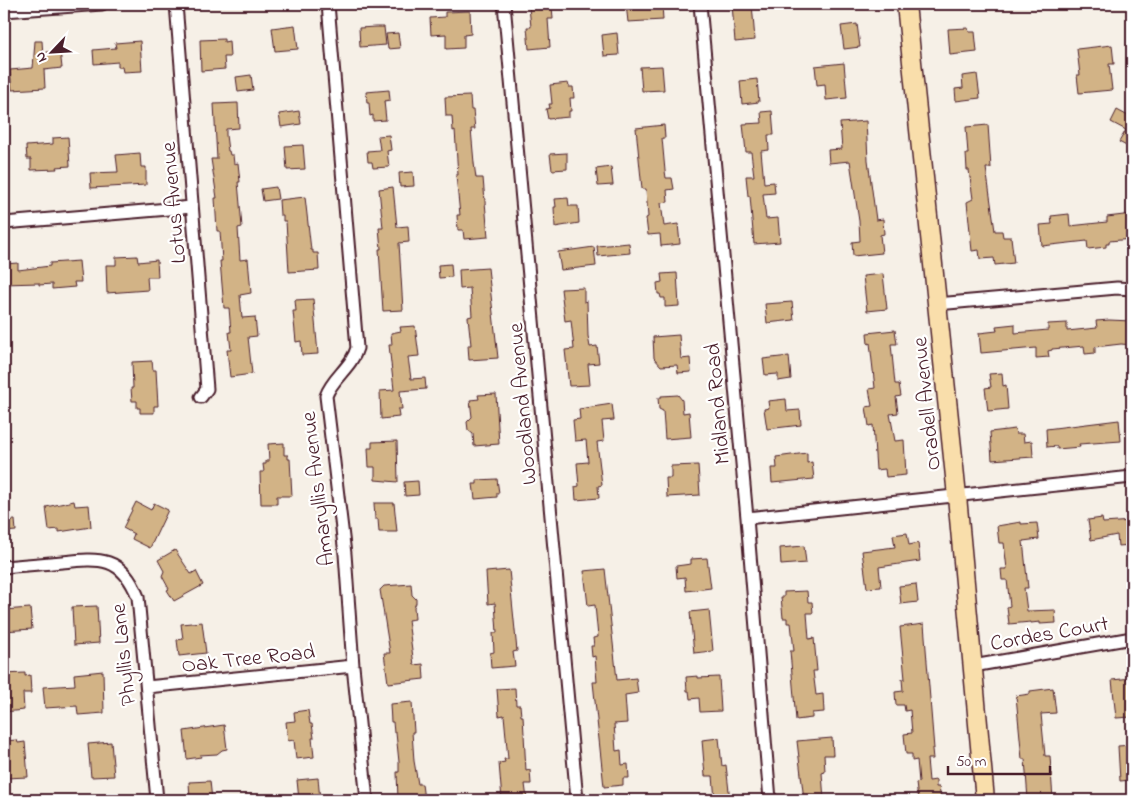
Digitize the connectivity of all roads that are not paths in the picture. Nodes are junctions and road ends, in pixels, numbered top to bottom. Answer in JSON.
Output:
{"nodes":[{"id":1,"x":102,"y":4,"type":"edge"},
{"id":2,"x":176,"y":4,"type":"edge"},
{"id":3,"x":328,"y":4,"type":"edge"},
{"id":4,"x":504,"y":4,"type":"edge"},
{"id":5,"x":700,"y":4,"type":"edge"},
{"id":6,"x":906,"y":4,"type":"edge"},
{"id":7,"x":4,"y":11,"type":"edge"},
{"id":8,"x":192,"y":207,"type":"junction"},
{"id":9,"x":4,"y":223,"type":"edge"},
{"id":10,"x":1132,"y":289,"type":"edge"},
{"id":11,"x":937,"y":304,"type":"junction"},
{"id":12,"x":201,"y":398,"type":"dead end"},
{"id":13,"x":1132,"y":477,"type":"edge"},
{"id":14,"x":957,"y":496,"type":"junction"},
{"id":15,"x":747,"y":518,"type":"junction"},
{"id":16,"x":4,"y":567,"type":"edge"},
{"id":17,"x":1132,"y":638,"type":"edge"},
{"id":18,"x":353,"y":666,"type":"junction"},
{"id":19,"x":973,"y":666,"type":"junction"},
{"id":20,"x":146,"y":687,"type":"junction"},
{"id":21,"x":157,"y":800,"type":"edge"},
{"id":22,"x":368,"y":800,"type":"edge"},
{"id":23,"x":577,"y":800,"type":"edge"},
{"id":24,"x":770,"y":800,"type":"edge"},
{"id":25,"x":985,"y":800,"type":"edge"}],
"edges":[{"from":1,"to":7,"type":"street"},
{"from":2,"to":8,"type":"street","name":"Lotus Avenue"},
{"from":3,"to":18,"type":"street","name":"Amaryllis Avenue"},
{"from":4,"to":23,"type":"street","name":"Woodland Avenue"},
{"from":5,"to":15,"type":"street","name":"Midland Road"},
{"from":6,"to":11,"type":"main road","name":"Oradell Avenue"},
{"from":8,"to":9,"type":"street"},
{"from":8,"to":12,"type":"street","name":"Lotus Avenue"},
{"from":10,"to":11,"type":"street"},
{"from":11,"to":14,"type":"main road","name":"Oradell Avenue"},
{"from":13,"to":14,"type":"street"},
{"from":14,"to":15,"type":"street"},
{"from":14,"to":19,"type":"main road","name":"Oradell Avenue"},
{"from":15,"to":24,"type":"street","name":"Midland Road"},
{"from":16,"to":20,"type":"street","name":"Phyllis Lane"},
{"from":17,"to":19,"type":"street","name":"Cordes Court"},
{"from":18,"to":20,"type":"street","name":"Oak Tree Road"},
{"from":18,"to":22,"type":"street","name":"Amaryllis Avenue"},
{"from":19,"to":25,"type":"main road","name":"Oradell Avenue"},
{"from":20,"to":21,"type":"street","name":"Phyllis Lane"}]}
